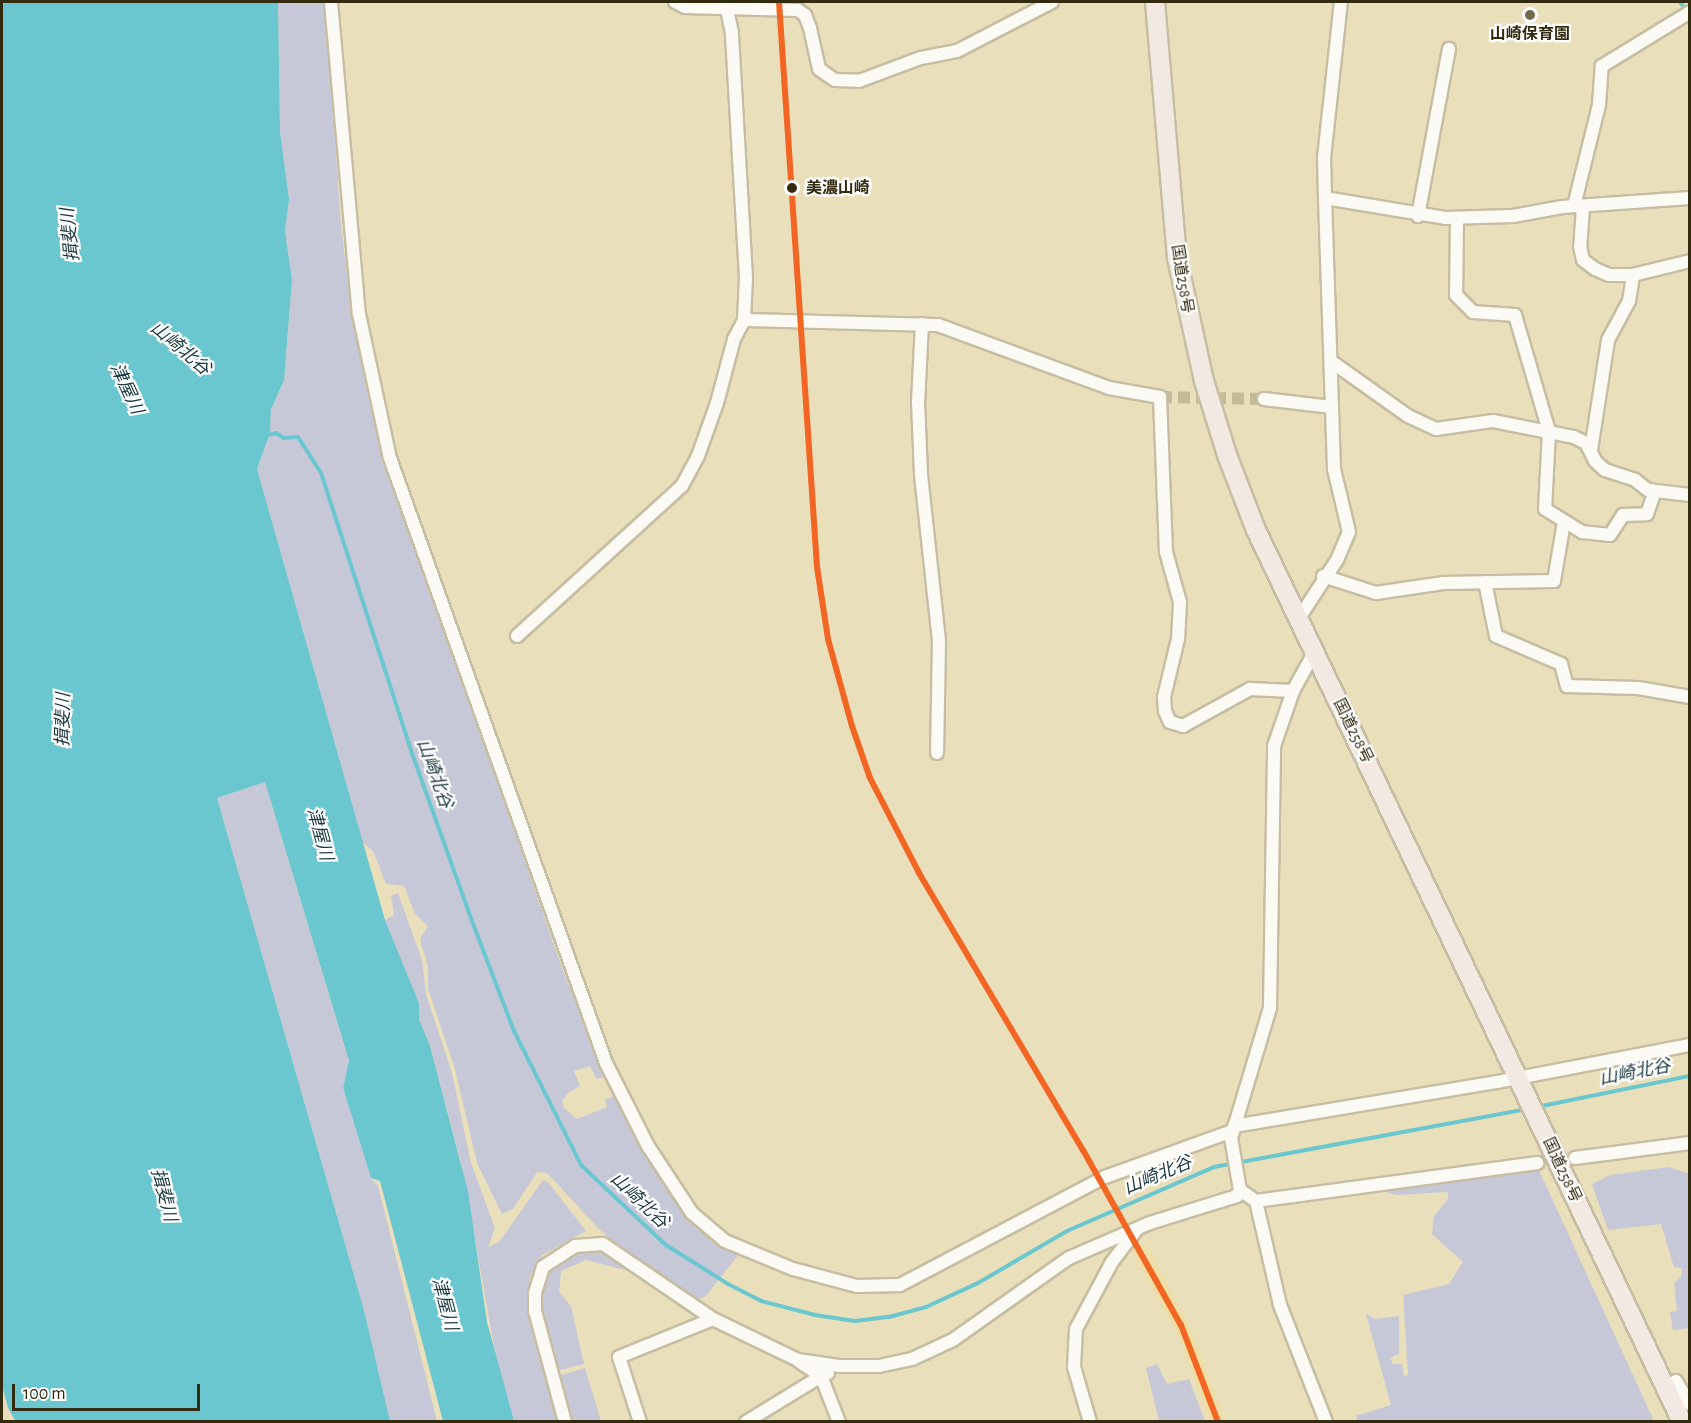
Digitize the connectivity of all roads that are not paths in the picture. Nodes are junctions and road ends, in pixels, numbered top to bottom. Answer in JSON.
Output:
{"nodes":[{"id":1,"x":331,"y":2,"type":"edge"},
{"id":2,"x":675,"y":2,"type":"edge"},
{"id":3,"x":1052,"y":2,"type":"edge"},
{"id":4,"x":1155,"y":2,"type":"edge"},
{"id":5,"x":1341,"y":2,"type":"edge"},
{"id":6,"x":728,"y":10,"type":"junction"},
{"id":7,"x":1689,"y":12,"type":"edge"},
{"id":8,"x":1449,"y":49,"type":"dead end"},
{"id":9,"x":1324,"y":198,"type":"junction"},
{"id":10,"x":1689,"y":198,"type":"edge"},
{"id":11,"x":1579,"y":207,"type":"junction"},
{"id":12,"x":1418,"y":216,"type":"junction"},
{"id":13,"x":1457,"y":218,"type":"junction"},
{"id":14,"x":1689,"y":261,"type":"edge"},
{"id":15,"x":1633,"y":275,"type":"junction"},
{"id":16,"x":744,"y":320,"type":"junction"},
{"id":17,"x":922,"y":324,"type":"junction"},
{"id":18,"x":1332,"y":362,"type":"junction"},
{"id":19,"x":1263,"y":399,"type":"tunnel mouth"},
{"id":20,"x":1332,"y":407,"type":"junction"},
{"id":21,"x":1548,"y":431,"type":"junction"},
{"id":22,"x":1592,"y":450,"type":"junction"},
{"id":23,"x":1655,"y":491,"type":"junction"},
{"id":24,"x":1689,"y":495,"type":"edge"},
{"id":25,"x":1564,"y":522,"type":"junction"},
{"id":26,"x":1323,"y":576,"type":"junction"},
{"id":27,"x":1485,"y":582,"type":"junction"},
{"id":28,"x":1299,"y":618,"type":"junction"},
{"id":29,"x":518,"y":636,"type":"dead end"},
{"id":30,"x":1315,"y":651,"type":"junction"},
{"id":31,"x":1293,"y":691,"type":"junction"},
{"id":32,"x":1689,"y":697,"type":"edge"},
{"id":33,"x":937,"y":753,"type":"dead end"},
{"id":34,"x":1689,"y":1045,"type":"edge"},
{"id":35,"x":1521,"y":1082,"type":"junction"},
{"id":36,"x":1232,"y":1132,"type":"junction"},
{"id":37,"x":1689,"y":1143,"type":"edge"},
{"id":38,"x":1575,"y":1158,"type":"dead end"},
{"id":39,"x":1537,"y":1163,"type":"dead end"},
{"id":40,"x":1240,"y":1190,"type":"junction"},
{"id":41,"x":1256,"y":1201,"type":"junction"},
{"id":42,"x":1138,"y":1228,"type":"junction"},
{"id":43,"x":713,"y":1319,"type":"junction"},
{"id":44,"x":798,"y":1360,"type":"junction"},
{"id":45,"x":839,"y":1366,"type":"junction"},
{"id":46,"x":821,"y":1376,"type":"junction"},
{"id":47,"x":1665,"y":1386,"type":"junction"},
{"id":48,"x":1689,"y":1404,"type":"edge"},
{"id":49,"x":565,"y":1422,"type":"edge"},
{"id":50,"x":640,"y":1422,"type":"edge"},
{"id":51,"x":746,"y":1422,"type":"edge"},
{"id":52,"x":839,"y":1422,"type":"edge"},
{"id":53,"x":1090,"y":1422,"type":"edge"},
{"id":54,"x":1326,"y":1422,"type":"edge"},
{"id":55,"x":1682,"y":1422,"type":"edge"}],
"edges":[{"from":1,"to":36,"type":"street"},
{"from":2,"to":6,"type":"street"},
{"from":3,"to":6,"type":"street"},
{"from":4,"to":28,"type":"highway","name":"国道258号"},
{"from":5,"to":9,"type":"street"},
{"from":6,"to":16,"type":"street"},
{"from":7,"to":11,"type":"street"},
{"from":8,"to":12,"type":"street"},
{"from":9,"to":12,"type":"street"},
{"from":9,"to":18,"type":"street"},
{"from":10,"to":11,"type":"street"},
{"from":11,"to":13,"type":"street"},
{"from":11,"to":15,"type":"street"},
{"from":12,"to":13,"type":"street"},
{"from":13,"to":21,"type":"street"},
{"from":14,"to":15,"type":"street"},
{"from":15,"to":22,"type":"street"},
{"from":16,"to":17,"type":"street"},
{"from":16,"to":29,"type":"street"},
{"from":17,"to":31,"type":"street"},
{"from":17,"to":33,"type":"street"},
{"from":18,"to":20,"type":"street"},
{"from":18,"to":21,"type":"street"},
{"from":19,"to":20,"type":"street"},
{"from":20,"to":26,"type":"street"},
{"from":21,"to":22,"type":"street"},
{"from":21,"to":25,"type":"street"},
{"from":22,"to":23,"type":"street"},
{"from":23,"to":24,"type":"street"},
{"from":23,"to":25,"type":"street"},
{"from":25,"to":27,"type":"street"},
{"from":26,"to":27,"type":"street"},
{"from":26,"to":28,"type":"street"},
{"from":27,"to":32,"type":"street"},
{"from":28,"to":30,"type":"highway","name":"国道258号"},
{"from":30,"to":31,"type":"street"},
{"from":30,"to":35,"type":"highway","name":"国道258号"},
{"from":31,"to":36,"type":"street"},
{"from":34,"to":35,"type":"street"},
{"from":35,"to":36,"type":"street"},
{"from":35,"to":47,"type":"highway","name":"国道258号"},
{"from":36,"to":40,"type":"street"},
{"from":37,"to":38,"type":"street"},
{"from":39,"to":41,"type":"street"},
{"from":40,"to":41,"type":"street"},
{"from":40,"to":42,"type":"street"},
{"from":41,"to":54,"type":"street"},
{"from":42,"to":45,"type":"street"},
{"from":42,"to":53,"type":"street"},
{"from":43,"to":44,"type":"street"},
{"from":43,"to":49,"type":"street"},
{"from":43,"to":50,"type":"street"},
{"from":44,"to":45,"type":"street"},
{"from":44,"to":46,"type":"street"},
{"from":45,"to":46,"type":"street"},
{"from":46,"to":51,"type":"street"},
{"from":46,"to":52,"type":"street"},
{"from":47,"to":48,"type":"street"},
{"from":47,"to":55,"type":"highway","name":"国道258号"}]}
